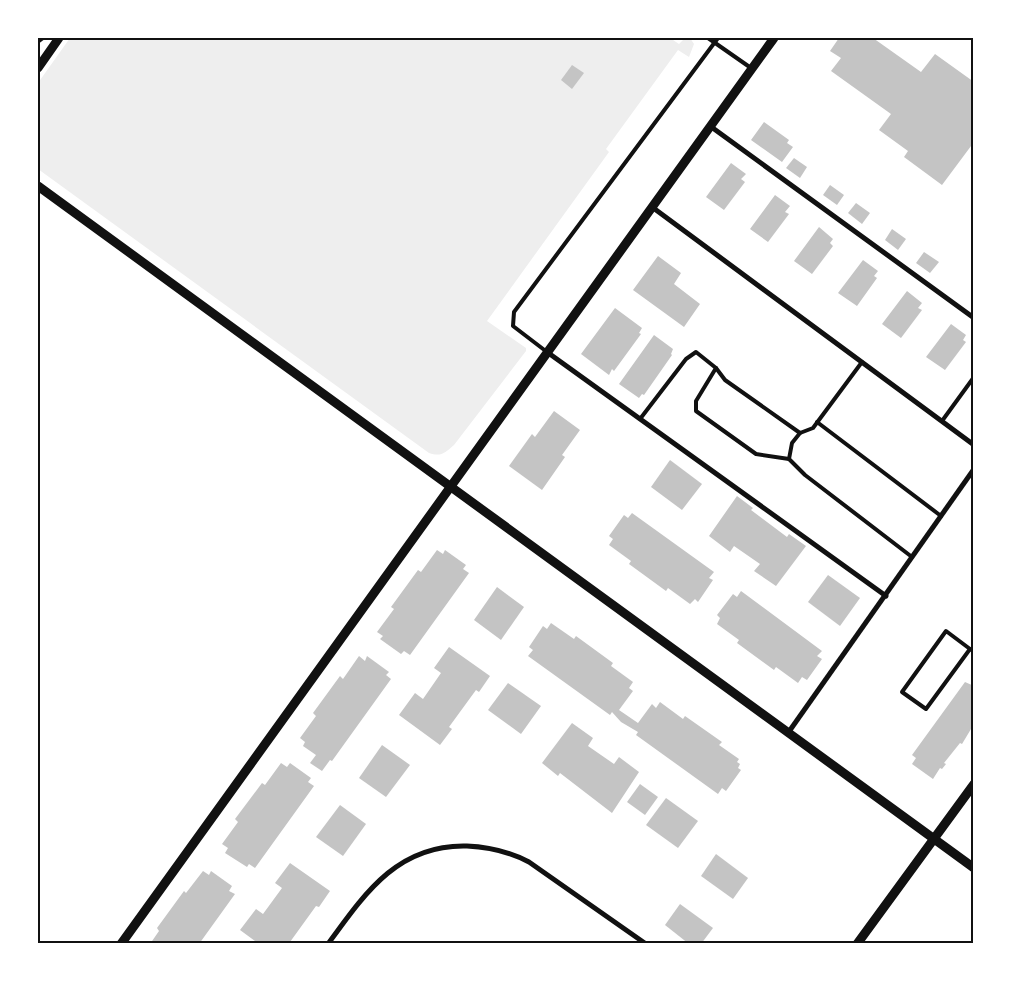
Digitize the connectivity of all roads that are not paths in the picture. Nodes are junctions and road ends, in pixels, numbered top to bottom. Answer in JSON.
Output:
{"nodes":[{"id":1,"x":42,"y":38,"type":"edge"},
{"id":2,"x":60,"y":38,"type":"edge"},
{"id":3,"x":708,"y":38,"type":"edge"},
{"id":4,"x":718,"y":38,"type":"edge"},
{"id":5,"x":774,"y":38,"type":"edge"},
{"id":6,"x":38,"y":40,"type":"edge"},
{"id":7,"x":715,"y":43,"type":"junction"},
{"id":8,"x":38,"y":68,"type":"edge"},
{"id":9,"x":752,"y":68,"type":"junction"},
{"id":10,"x":710,"y":126,"type":"junction"},
{"id":11,"x":38,"y":186,"type":"edge"},
{"id":12,"x":652,"y":207,"type":"junction"},
{"id":13,"x":974,"y":318,"type":"edge"},
{"id":14,"x":547,"y":352,"type":"junction"},
{"id":15,"x":862,"y":362,"type":"junction"},
{"id":16,"x":716,"y":368,"type":"junction"},
{"id":17,"x":974,"y":377,"type":"edge"},
{"id":18,"x":640,"y":419,"type":"junction"},
{"id":19,"x":942,"y":421,"type":"junction"},
{"id":20,"x":818,"y":422,"type":"junction"},
{"id":21,"x":800,"y":433,"type":"junction"},
{"id":22,"x":974,"y":445,"type":"edge"},
{"id":23,"x":789,"y":459,"type":"junction"},
{"id":24,"x":974,"y":469,"type":"edge"},
{"id":25,"x":451,"y":487,"type":"junction"},
{"id":26,"x":941,"y":516,"type":"junction"},
{"id":27,"x":912,"y":557,"type":"junction"},
{"id":28,"x":886,"y":596,"type":"junction"},
{"id":29,"x":972,"y":650,"type":"edge"},
{"id":30,"x":788,"y":733,"type":"junction"},
{"id":31,"x":974,"y":784,"type":"edge"},
{"id":32,"x":934,"y":838,"type":"junction"},
{"id":33,"x":974,"y":868,"type":"edge"},
{"id":34,"x":121,"y":944,"type":"edge"},
{"id":35,"x":328,"y":944,"type":"edge"},
{"id":36,"x":646,"y":944,"type":"edge"},
{"id":37,"x":857,"y":944,"type":"edge"}],
"edges":[{"from":1,"to":6,"type":"street"},
{"from":2,"to":8,"type":"street"},
{"from":3,"to":7,"type":"lane"},
{"from":4,"to":7,"type":"lane"},
{"from":5,"to":9,"type":"street"},
{"from":7,"to":9,"type":"lane"},
{"from":7,"to":14,"type":"lane"},
{"from":9,"to":10,"type":"street"},
{"from":10,"to":12,"type":"street"},
{"from":10,"to":13,"type":"street"},
{"from":11,"to":25,"type":"street"},
{"from":12,"to":14,"type":"street"},
{"from":12,"to":15,"type":"street"},
{"from":14,"to":18,"type":"street"},
{"from":14,"to":25,"type":"street"},
{"from":15,"to":19,"type":"street"},
{"from":15,"to":20,"type":"lane"},
{"from":16,"to":18,"type":"lane"},
{"from":16,"to":21,"type":"lane"},
{"from":16,"to":23,"type":"lane"},
{"from":17,"to":19,"type":"lane"},
{"from":18,"to":28,"type":"street"},
{"from":19,"to":22,"type":"street"},
{"from":20,"to":21,"type":"lane"},
{"from":20,"to":26,"type":"lane"},
{"from":21,"to":23,"type":"lane"},
{"from":23,"to":27,"type":"lane"},
{"from":24,"to":26,"type":"street"},
{"from":25,"to":30,"type":"street"},
{"from":25,"to":34,"type":"street"},
{"from":26,"to":27,"type":"street"},
{"from":27,"to":28,"type":"street"},
{"from":28,"to":30,"type":"street"},
{"from":29,"to":29,"type":"lane"},
{"from":30,"to":32,"type":"street"},
{"from":31,"to":32,"type":"street"},
{"from":32,"to":33,"type":"street"},
{"from":32,"to":37,"type":"street"},
{"from":35,"to":36,"type":"street"}]}
